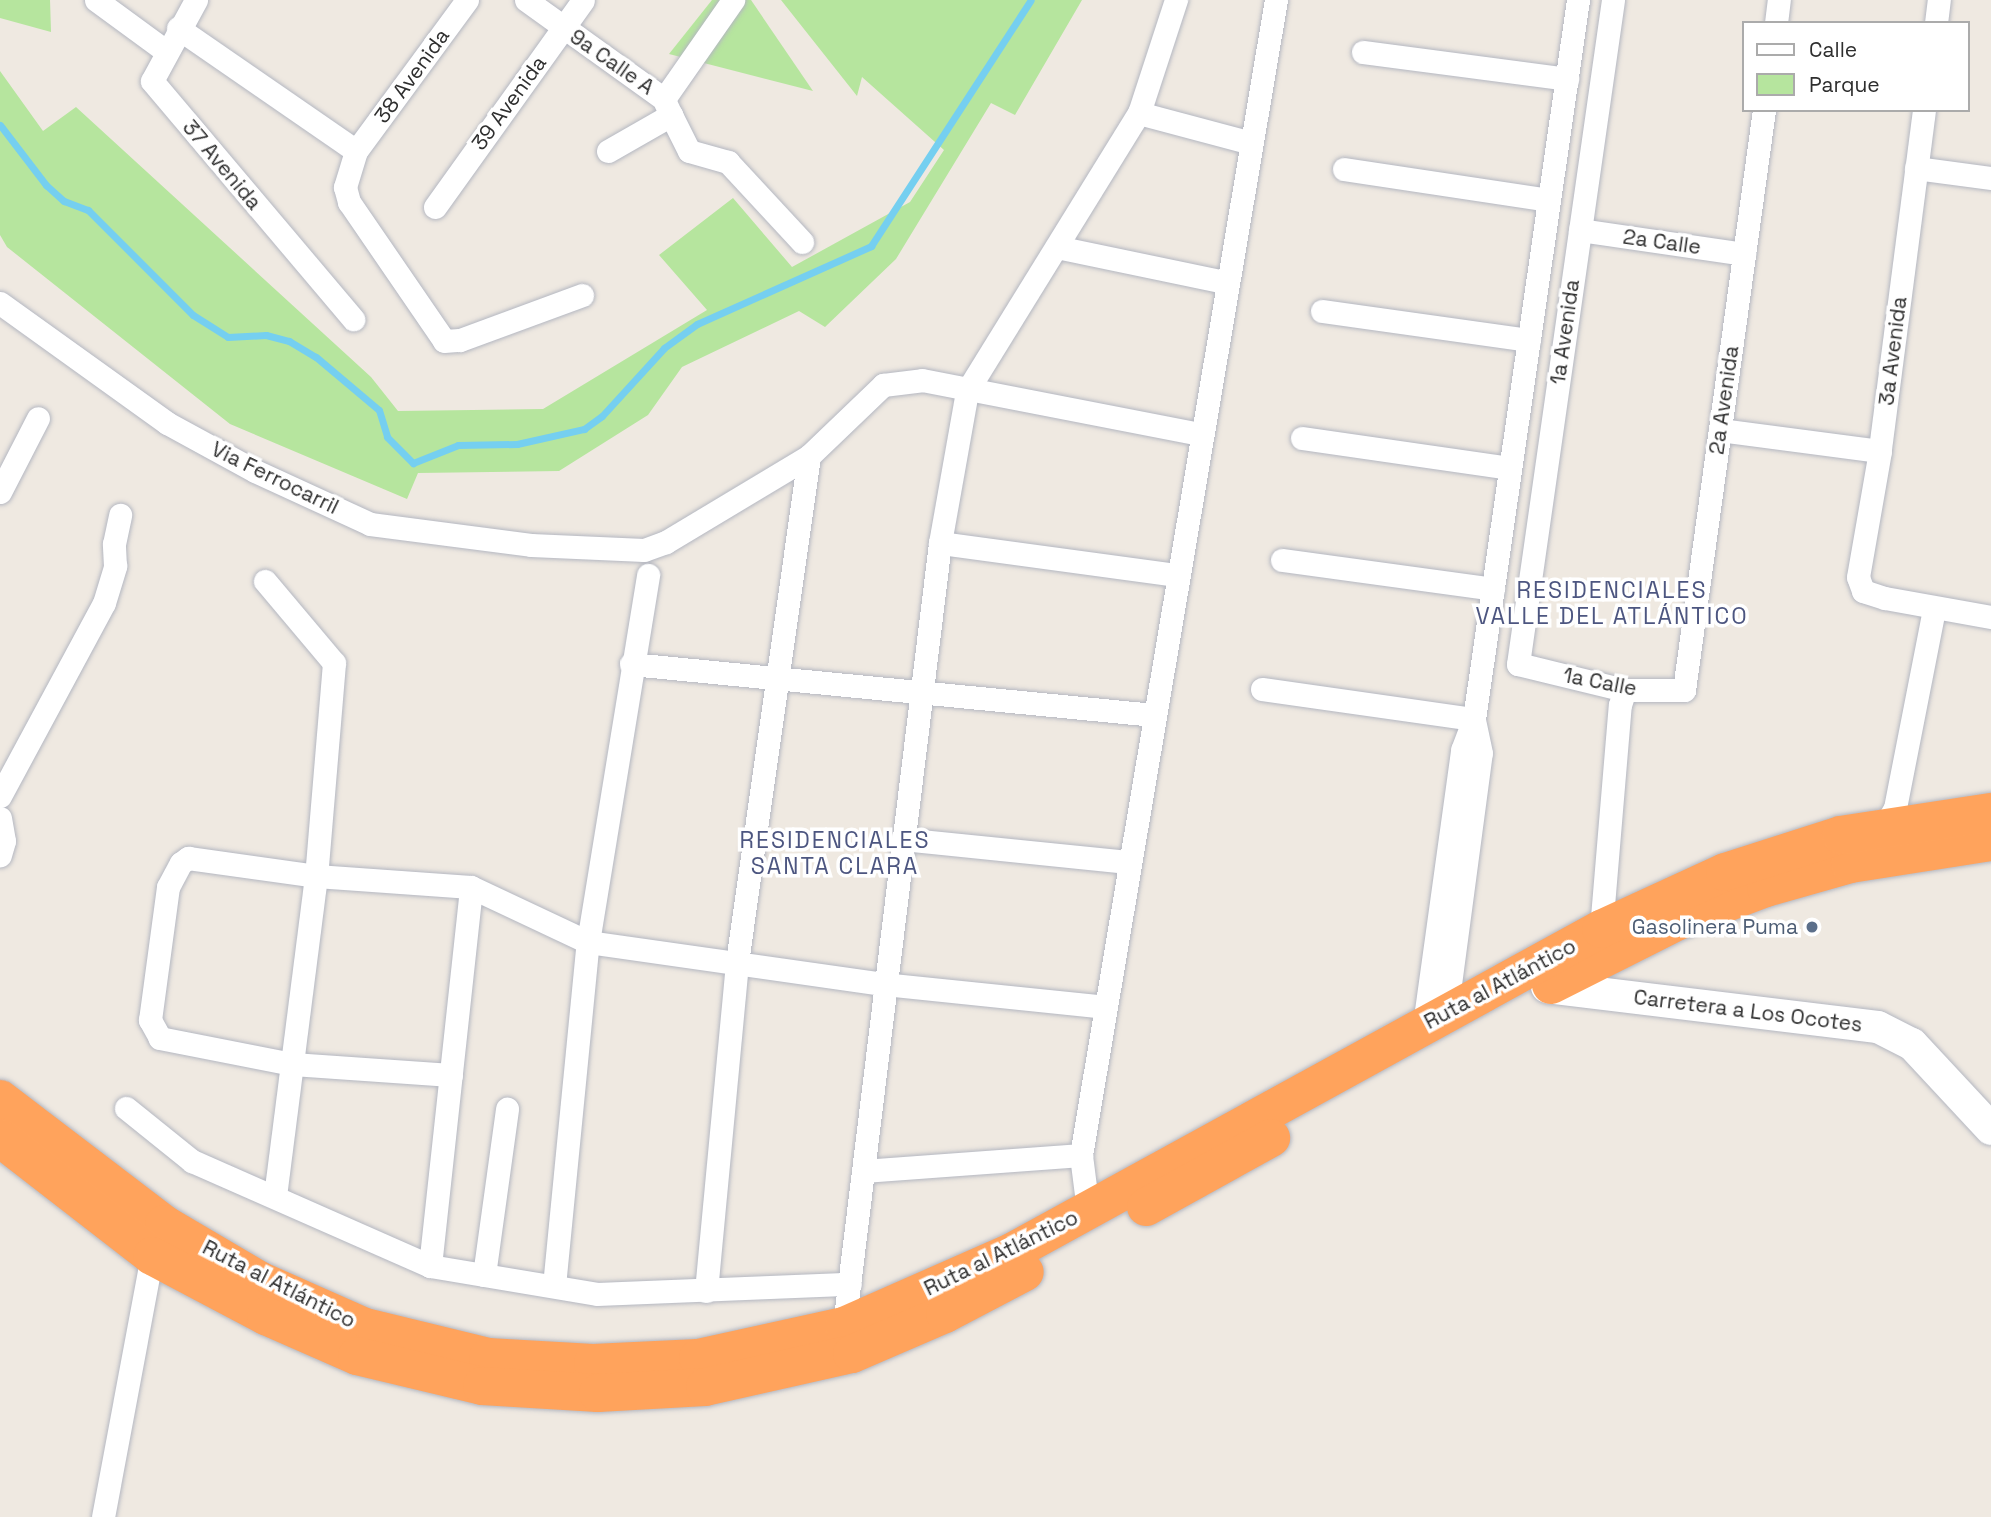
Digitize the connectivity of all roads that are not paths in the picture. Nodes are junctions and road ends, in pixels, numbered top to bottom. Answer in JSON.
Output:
{"nodes":[{"id":1,"x":96,"y":0,"type":"edge"},
{"id":2,"x":196,"y":0,"type":"edge"},
{"id":3,"x":467,"y":0,"type":"edge"},
{"id":4,"x":526,"y":0,"type":"edge"},
{"id":5,"x":583,"y":0,"type":"edge"},
{"id":6,"x":733,"y":0,"type":"edge"},
{"id":7,"x":1176,"y":0,"type":"edge"},
{"id":8,"x":1276,"y":0,"type":"edge"},
{"id":9,"x":1578,"y":0,"type":"edge"},
{"id":10,"x":1613,"y":0,"type":"edge"},
{"id":11,"x":1779,"y":0,"type":"edge"},
{"id":12,"x":1939,"y":0,"type":"edge"},
{"id":13,"x":1776,"y":21,"type":"edge"},
{"id":14,"x":1936,"y":21,"type":"edge"},
{"id":15,"x":563,"y":27,"type":"junction"},
{"id":16,"x":178,"y":28,"type":"junction"},
{"id":17,"x":167,"y":52,"type":"junction"},
{"id":18,"x":1363,"y":52,"type":"dead end"},
{"id":19,"x":1567,"y":79,"type":"junction"},
{"id":20,"x":667,"y":107,"type":"junction"},
{"id":21,"x":1764,"y":112,"type":"edge"},
{"id":22,"x":1924,"y":112,"type":"edge"},
{"id":23,"x":1139,"y":113,"type":"junction"},
{"id":24,"x":1248,"y":142,"type":"junction"},
{"id":25,"x":608,"y":151,"type":"dead end"},
{"id":26,"x":356,"y":152,"type":"junction"},
{"id":27,"x":1916,"y":168,"type":"junction"},
{"id":28,"x":1344,"y":169,"type":"dead end"},
{"id":29,"x":1991,"y":178,"type":"edge"},
{"id":30,"x":1549,"y":200,"type":"junction"},
{"id":31,"x":435,"y":207,"type":"dead end"},
{"id":32,"x":1580,"y":230,"type":"junction"},
{"id":33,"x":802,"y":242,"type":"dead end"},
{"id":34,"x":1057,"y":247,"type":"junction"},
{"id":35,"x":1744,"y":254,"type":"junction"},
{"id":36,"x":1225,"y":282,"type":"junction"},
{"id":37,"x":582,"y":295,"type":"dead end"},
{"id":38,"x":0,"y":303,"type":"edge"},
{"id":39,"x":1322,"y":311,"type":"dead end"},
{"id":40,"x":353,"y":319,"type":"dead end"},
{"id":41,"x":1529,"y":340,"type":"junction"},
{"id":42,"x":967,"y":390,"type":"junction"},
{"id":43,"x":38,"y":418,"type":"dead end"},
{"id":44,"x":1720,"y":430,"type":"junction"},
{"id":45,"x":1200,"y":434,"type":"junction"},
{"id":46,"x":1302,"y":438,"type":"dead end"},
{"id":47,"x":1880,"y":451,"type":"junction"},
{"id":48,"x":809,"y":456,"type":"junction"},
{"id":49,"x":1510,"y":468,"type":"junction"},
{"id":50,"x":0,"y":492,"type":"edge"},
{"id":51,"x":120,"y":516,"type":"dead end"},
{"id":52,"x":940,"y":543,"type":"junction"},
{"id":53,"x":1282,"y":560,"type":"dead end"},
{"id":54,"x":648,"y":575,"type":"dead end"},
{"id":55,"x":1177,"y":575,"type":"junction"},
{"id":56,"x":265,"y":581,"type":"dead end"},
{"id":57,"x":1493,"y":589,"type":"junction"},
{"id":58,"x":1934,"y":609,"type":"junction"},
{"id":59,"x":1991,"y":617,"type":"edge"},
{"id":60,"x":631,"y":664,"type":"junction"},
{"id":61,"x":1518,"y":664,"type":"joint"},
{"id":62,"x":775,"y":678,"type":"junction"},
{"id":63,"x":1262,"y":689,"type":"dead end"},
{"id":64,"x":1625,"y":690,"type":"junction"},
{"id":65,"x":1684,"y":690,"type":"joint"},
{"id":66,"x":921,"y":692,"type":"junction"},
{"id":67,"x":1154,"y":715,"type":"junction"},
{"id":68,"x":1474,"y":719,"type":"junction"},
{"id":69,"x":0,"y":796,"type":"edge"},
{"id":70,"x":1991,"y":812,"type":"edge"},
{"id":71,"x":0,"y":818,"type":"edge"},
{"id":72,"x":1884,"y":827,"type":"junction"},
{"id":73,"x":902,"y":839,"type":"junction"},
{"id":74,"x":1991,"y":842,"type":"edge"},
{"id":75,"x":0,"y":855,"type":"edge"},
{"id":76,"x":1129,"y":862,"type":"junction"},
{"id":77,"x":316,"y":876,"type":"junction"},
{"id":78,"x":471,"y":887,"type":"junction"},
{"id":79,"x":1601,"y":929,"type":"junction"},
{"id":80,"x":588,"y":942,"type":"junction"},
{"id":81,"x":737,"y":962,"type":"junction"},
{"id":82,"x":884,"y":984,"type":"junction"},
{"id":83,"x":1547,"y":987,"type":"junction"},
{"id":84,"x":1105,"y":1007,"type":"junction"},
{"id":85,"x":1435,"y":1020,"type":"junction"},
{"id":86,"x":292,"y":1064,"type":"junction"},
{"id":87,"x":451,"y":1075,"type":"junction"},
{"id":88,"x":0,"y":1099,"type":"edge"},
{"id":89,"x":126,"y":1108,"type":"dead end"},
{"id":90,"x":507,"y":1109,"type":"dead end"},
{"id":91,"x":1991,"y":1129,"type":"edge"},
{"id":92,"x":0,"y":1139,"type":"edge"},
{"id":93,"x":1081,"y":1155,"type":"junction"},
{"id":94,"x":863,"y":1171,"type":"junction"},
{"id":95,"x":275,"y":1195,"type":"junction"},
{"id":96,"x":1088,"y":1210,"type":"junction"},
{"id":97,"x":152,"y":1256,"type":"junction"},
{"id":98,"x":430,"y":1266,"type":"junction"},
{"id":99,"x":484,"y":1275,"type":"junction"},
{"id":100,"x":850,"y":1284,"type":"junction"},
{"id":101,"x":554,"y":1286,"type":"junction"},
{"id":102,"x":706,"y":1291,"type":"junction"},
{"id":103,"x":844,"y":1326,"type":"junction"},
{"id":104,"x":103,"y":1517,"type":"edge"}],
"edges":[{"from":1,"to":17,"type":"street"},
{"from":2,"to":16,"type":"street","name":"37 Avenida"},
{"from":3,"to":26,"type":"street","name":"38 Avenida"},
{"from":4,"to":15,"type":"street","name":"9a Calle A"},
{"from":5,"to":15,"type":"street","name":"39 Avenida"},
{"from":6,"to":20,"type":"street"},
{"from":7,"to":23,"type":"street"},
{"from":8,"to":24,"type":"street"},
{"from":9,"to":19,"type":"street"},
{"from":10,"to":32,"type":"street","name":"1a Avenida"},
{"from":11,"to":13,"type":"street"},
{"from":12,"to":14,"type":"street"},
{"from":15,"to":20,"type":"street","name":"9a Calle A"},
{"from":15,"to":31,"type":"street","name":"39 Avenida"},
{"from":16,"to":17,"type":"street","name":"37 Avenida"},
{"from":16,"to":26,"type":"street"},
{"from":17,"to":40,"type":"street","name":"37 Avenida"},
{"from":18,"to":19,"type":"street"},
{"from":19,"to":30,"type":"street"},
{"from":20,"to":25,"type":"street"},
{"from":20,"to":33,"type":"street"},
{"from":21,"to":35,"type":"street","name":"2a Avenida"},
{"from":22,"to":27,"type":"street","name":"3a Avenida"},
{"from":23,"to":24,"type":"street"},
{"from":23,"to":34,"type":"street"},
{"from":24,"to":36,"type":"street"},
{"from":26,"to":37,"type":"street","name":"38 Avenida"},
{"from":27,"to":29,"type":"street"},
{"from":27,"to":47,"type":"street","name":"3a Avenida"},
{"from":28,"to":30,"type":"street"},
{"from":30,"to":41,"type":"street"},
{"from":32,"to":35,"type":"street","name":"2a Calle"},
{"from":32,"to":61,"type":"street","name":"1a Avenida"},
{"from":34,"to":36,"type":"street"},
{"from":34,"to":42,"type":"street"},
{"from":35,"to":44,"type":"street","name":"2a Avenida"},
{"from":36,"to":45,"type":"street"},
{"from":38,"to":48,"type":"street","name":"Via Ferrocarril"},
{"from":39,"to":41,"type":"street"},
{"from":41,"to":49,"type":"street"},
{"from":42,"to":45,"type":"street","name":"Via Ferrocarril"},
{"from":42,"to":48,"type":"street","name":"Via Ferrocarril"},
{"from":42,"to":52,"type":"street"},
{"from":43,"to":50,"type":"street"},
{"from":44,"to":47,"type":"street"},
{"from":44,"to":65,"type":"street","name":"2a Avenida"},
{"from":45,"to":55,"type":"street"},
{"from":46,"to":49,"type":"street"},
{"from":47,"to":58,"type":"street","name":"3a Avenida"},
{"from":48,"to":62,"type":"street"},
{"from":49,"to":57,"type":"street"},
{"from":51,"to":69,"type":"street"},
{"from":52,"to":55,"type":"street"},
{"from":52,"to":66,"type":"street"},
{"from":53,"to":57,"type":"street"},
{"from":54,"to":60,"type":"street"},
{"from":55,"to":67,"type":"street"},
{"from":56,"to":77,"type":"street"},
{"from":57,"to":68,"type":"street"},
{"from":58,"to":59,"type":"street"},
{"from":58,"to":72,"type":"street"},
{"from":60,"to":62,"type":"street"},
{"from":60,"to":80,"type":"street"},
{"from":61,"to":64,"type":"street","name":"1a Calle"},
{"from":62,"to":66,"type":"street"},
{"from":62,"to":81,"type":"street"},
{"from":63,"to":68,"type":"street"},
{"from":64,"to":65,"type":"street","name":"1a Calle"},
{"from":64,"to":79,"type":"street"},
{"from":66,"to":67,"type":"street"},
{"from":66,"to":73,"type":"street"},
{"from":67,"to":76,"type":"street"},
{"from":68,"to":85,"type":"street"},
{"from":70,"to":72,"type":"highway","name":"Ruta al Atlántico"},
{"from":71,"to":75,"type":"street"},
{"from":72,"to":79,"type":"highway","name":"Ruta al Atlántico"},
{"from":73,"to":76,"type":"street"},
{"from":73,"to":82,"type":"street"},
{"from":74,"to":83,"type":"highway","name":"Ruta al Atlántico"},
{"from":76,"to":84,"type":"street"},
{"from":77,"to":78,"type":"street"},
{"from":77,"to":86,"type":"street"},
{"from":77,"to":86,"type":"street"},
{"from":78,"to":80,"type":"street"},
{"from":78,"to":87,"type":"street"},
{"from":79,"to":85,"type":"highway","name":"Ruta al Atlántico"},
{"from":80,"to":81,"type":"street"},
{"from":80,"to":101,"type":"street"},
{"from":81,"to":82,"type":"street"},
{"from":81,"to":102,"type":"street"},
{"from":82,"to":84,"type":"street"},
{"from":82,"to":94,"type":"street"},
{"from":83,"to":91,"type":"main road","name":"Carretera a Los Ocotes"},
{"from":83,"to":97,"type":"highway","name":"Ruta al Atlántico"},
{"from":84,"to":93,"type":"street"},
{"from":85,"to":96,"type":"highway","name":"Ruta al Atlántico"},
{"from":86,"to":87,"type":"street"},
{"from":86,"to":95,"type":"street"},
{"from":87,"to":98,"type":"street"},
{"from":88,"to":103,"type":"highway","name":"Ruta al Atlántico"},
{"from":89,"to":95,"type":"street"},
{"from":90,"to":99,"type":"street"},
{"from":92,"to":97,"type":"highway","name":"Ruta al Atlántico"},
{"from":93,"to":94,"type":"street"},
{"from":93,"to":96,"type":"street"},
{"from":94,"to":100,"type":"street"},
{"from":95,"to":98,"type":"street"},
{"from":96,"to":103,"type":"highway","name":"Ruta al Atlántico"},
{"from":97,"to":104,"type":"street"},
{"from":98,"to":99,"type":"street"},
{"from":99,"to":101,"type":"street"},
{"from":100,"to":102,"type":"street"},
{"from":100,"to":103,"type":"street"},
{"from":101,"to":102,"type":"street"}]}
